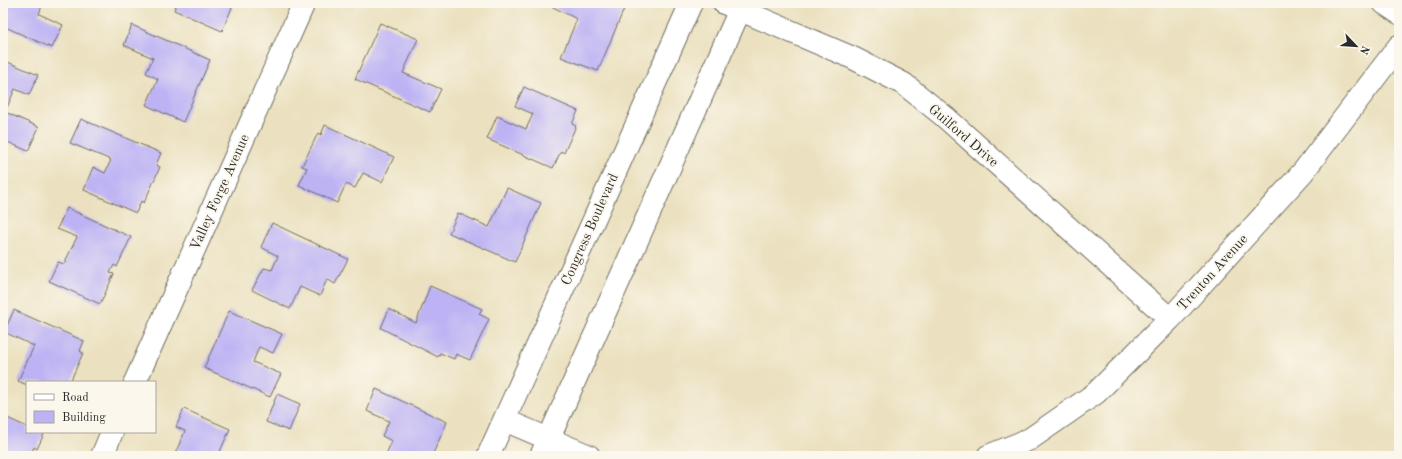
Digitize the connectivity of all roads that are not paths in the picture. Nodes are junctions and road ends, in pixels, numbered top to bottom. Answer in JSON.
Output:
{"nodes":[{"id":1,"x":304,"y":3,"type":"edge"},
{"id":2,"x":691,"y":3,"type":"edge"},
{"id":3,"x":1384,"y":3,"type":"edge"},
{"id":4,"x":735,"y":5,"type":"edge"},
{"id":5,"x":1399,"y":13,"type":"edge"},
{"id":6,"x":1399,"y":46,"type":"edge"},
{"id":7,"x":1170,"y":319,"type":"junction"},
{"id":8,"x":135,"y":381,"type":"edge"},
{"id":9,"x":504,"y":420,"type":"junction"},
{"id":10,"x":112,"y":433,"type":"edge"},
{"id":11,"x":545,"y":447,"type":"edge"},
{"id":12,"x":102,"y":456,"type":"edge"},
{"id":13,"x":488,"y":456,"type":"edge"},
{"id":14,"x":589,"y":456,"type":"edge"},
{"id":15,"x":988,"y":456,"type":"edge"}],
"edges":[{"from":1,"to":8,"type":"street","name":"Valley Forge Avenue"},
{"from":2,"to":9,"type":"street","name":"Congress Boulevard"},
{"from":3,"to":5,"type":"street"},
{"from":4,"to":7,"type":"street","name":"Guilford Drive"},
{"from":4,"to":11,"type":"street"},
{"from":6,"to":7,"type":"street","name":"Trenton Avenue"},
{"from":7,"to":15,"type":"street","name":"Trenton Avenue"},
{"from":9,"to":11,"type":"street"},
{"from":9,"to":13,"type":"street","name":"Congress Boulevard"},
{"from":10,"to":12,"type":"street"},
{"from":11,"to":14,"type":"street"}]}
